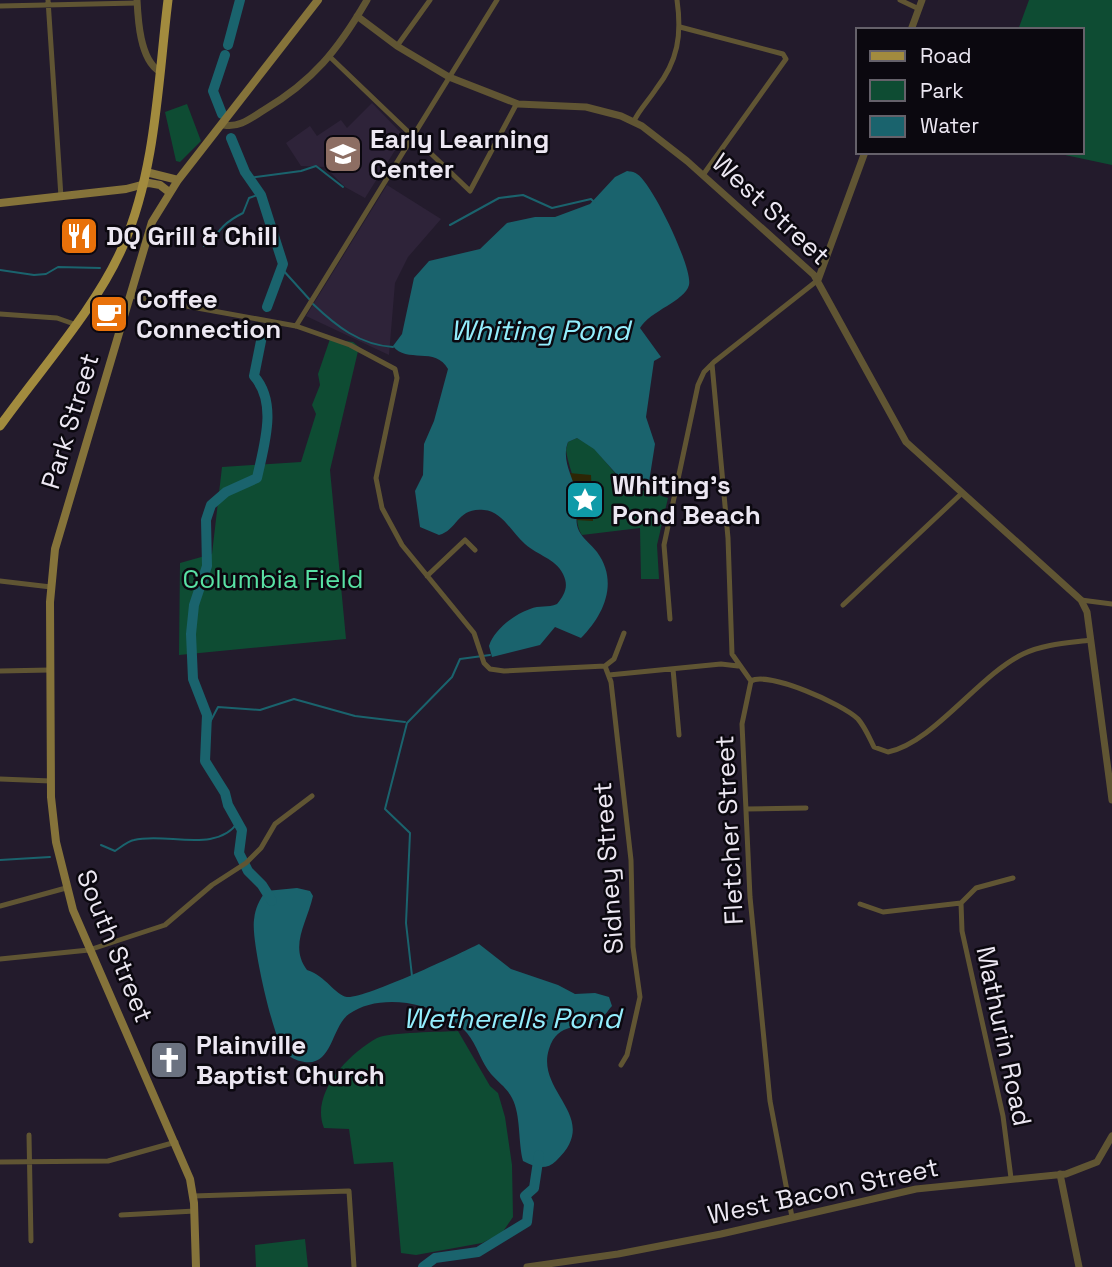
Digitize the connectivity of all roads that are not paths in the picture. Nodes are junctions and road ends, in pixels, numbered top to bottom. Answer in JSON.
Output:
{"nodes":[{"id":1,"x":168,"y":0,"type":"edge"},
{"id":2,"x":318,"y":0,"type":"edge"},
{"id":3,"x":367,"y":0,"type":"edge"},
{"id":4,"x":430,"y":0,"type":"edge"},
{"id":5,"x":497,"y":0,"type":"edge"},
{"id":6,"x":677,"y":0,"type":"edge"},
{"id":7,"x":900,"y":0,"type":"edge"},
{"id":8,"x":922,"y":0,"type":"edge"},
{"id":9,"x":137,"y":1,"type":"edge"},
{"id":10,"x":48,"y":2,"type":"edge"},
{"id":11,"x":0,"y":6,"type":"edge"},
{"id":12,"x":919,"y":9,"type":"junction"},
{"id":13,"x":358,"y":16,"type":"junction"},
{"id":14,"x":680,"y":27,"type":"junction"},
{"id":15,"x":912,"y":28,"type":"edge"},
{"id":16,"x":397,"y":46,"type":"junction"},
{"id":17,"x":329,"y":56,"type":"junction"},
{"id":18,"x":159,"y":71,"type":"junction"},
{"id":19,"x":449,"y":77,"type":"junction"},
{"id":20,"x":517,"y":103,"type":"junction"},
{"id":21,"x":634,"y":121,"type":"junction"},
{"id":22,"x":223,"y":125,"type":"junction"},
{"id":23,"x":411,"y":136,"type":"junction"},
{"id":24,"x":865,"y":154,"type":"edge"},
{"id":25,"x":146,"y":172,"type":"junction"},
{"id":26,"x":704,"y":175,"type":"junction"},
{"id":27,"x":178,"y":180,"type":"junction"},
{"id":28,"x":143,"y":186,"type":"junction"},
{"id":29,"x":169,"y":192,"type":"junction"},
{"id":30,"x":61,"y":197,"type":"junction"},
{"id":31,"x":0,"y":203,"type":"edge"},
{"id":32,"x":818,"y":280,"type":"junction"},
{"id":33,"x":131,"y":296,"type":"junction"},
{"id":34,"x":0,"y":314,"type":"edge"},
{"id":35,"x":74,"y":324,"type":"junction"},
{"id":36,"x":296,"y":326,"type":"junction"},
{"id":37,"x":712,"y":364,"type":"junction"},
{"id":38,"x":0,"y":426,"type":"edge"},
{"id":39,"x":961,"y":494,"type":"junction"},
{"id":40,"x":475,"y":550,"type":"dead end"},
{"id":41,"x":427,"y":576,"type":"junction"},
{"id":42,"x":0,"y":581,"type":"edge"},
{"id":43,"x":51,"y":587,"type":"junction"},
{"id":44,"x":1081,"y":600,"type":"junction"},
{"id":45,"x":1112,"y":604,"type":"edge"},
{"id":46,"x":843,"y":605,"type":"dead end"},
{"id":47,"x":670,"y":619,"type":"dead end"},
{"id":48,"x":624,"y":633,"type":"dead end"},
{"id":49,"x":1091,"y":640,"type":"junction"},
{"id":50,"x":605,"y":666,"type":"junction"},
{"id":51,"x":740,"y":666,"type":"junction"},
{"id":52,"x":50,"y":670,"type":"junction"},
{"id":53,"x":673,"y":670,"type":"junction"},
{"id":54,"x":0,"y":671,"type":"edge"},
{"id":55,"x":609,"y":675,"type":"junction"},
{"id":56,"x":751,"y":681,"type":"junction"},
{"id":57,"x":679,"y":735,"type":"dead end"},
{"id":58,"x":0,"y":779,"type":"edge"},
{"id":59,"x":51,"y":781,"type":"junction"},
{"id":60,"x":1111,"y":782,"type":"edge"},
{"id":61,"x":312,"y":796,"type":"dead end"},
{"id":62,"x":1112,"y":800,"type":"edge"},
{"id":63,"x":806,"y":808,"type":"dead end"},
{"id":64,"x":746,"y":809,"type":"junction"},
{"id":65,"x":1013,"y":878,"type":"dead end"},
{"id":66,"x":66,"y":888,"type":"junction"},
{"id":67,"x":961,"y":903,"type":"junction"},
{"id":68,"x":860,"y":904,"type":"dead end"},
{"id":69,"x":0,"y":906,"type":"edge"},
{"id":70,"x":89,"y":950,"type":"junction"},
{"id":71,"x":0,"y":960,"type":"edge"},
{"id":72,"x":621,"y":1065,"type":"dead end"},
{"id":73,"x":29,"y":1135,"type":"dead end"},
{"id":74,"x":1112,"y":1136,"type":"edge"},
{"id":75,"x":176,"y":1143,"type":"junction"},
{"id":76,"x":0,"y":1162,"type":"edge"},
{"id":77,"x":30,"y":1163,"type":"junction"},
{"id":78,"x":1060,"y":1174,"type":"junction"},
{"id":79,"x":1011,"y":1178,"type":"junction"},
{"id":80,"x":193,"y":1196,"type":"junction"},
{"id":81,"x":195,"y":1211,"type":"junction"},
{"id":82,"x":121,"y":1215,"type":"dead end"},
{"id":83,"x":792,"y":1217,"type":"junction"},
{"id":84,"x":31,"y":1241,"type":"dead end"},
{"id":85,"x":196,"y":1267,"type":"edge"},
{"id":86,"x":354,"y":1267,"type":"edge"},
{"id":87,"x":527,"y":1267,"type":"edge"},
{"id":88,"x":1079,"y":1267,"type":"edge"}],
"edges":[{"from":1,"to":18,"type":"main road"},
{"from":2,"to":22,"type":"main road","name":"Park Street"},
{"from":3,"to":13,"type":"street"},
{"from":4,"to":16,"type":"street"},
{"from":5,"to":19,"type":"street"},
{"from":6,"to":14,"type":"street"},
{"from":7,"to":12,"type":"street"},
{"from":8,"to":12,"type":"street"},
{"from":9,"to":10,"type":"street"},
{"from":9,"to":18,"type":"street"},
{"from":10,"to":11,"type":"street"},
{"from":10,"to":30,"type":"street"},
{"from":12,"to":15,"type":"street"},
{"from":13,"to":16,"type":"street","name":"West Street"},
{"from":13,"to":17,"type":"street"},
{"from":14,"to":21,"type":"street"},
{"from":14,"to":26,"type":"street"},
{"from":16,"to":19,"type":"street","name":"West Street"},
{"from":17,"to":22,"type":"street"},
{"from":17,"to":23,"type":"street"},
{"from":18,"to":25,"type":"main road"},
{"from":19,"to":20,"type":"street","name":"West Street"},
{"from":19,"to":23,"type":"street"},
{"from":20,"to":21,"type":"street","name":"West Street"},
{"from":20,"to":23,"type":"street"},
{"from":21,"to":26,"type":"street","name":"West Street"},
{"from":22,"to":27,"type":"main road","name":"Park Street"},
{"from":23,"to":36,"type":"street"},
{"from":24,"to":32,"type":"street"},
{"from":25,"to":27,"type":"main road"},
{"from":25,"to":28,"type":"main road"},
{"from":26,"to":32,"type":"street","name":"West Street"},
{"from":27,"to":29,"type":"main road","name":"Park Street"},
{"from":28,"to":29,"type":"main road"},
{"from":28,"to":30,"type":"main road"},
{"from":28,"to":35,"type":"main road"},
{"from":29,"to":33,"type":"main road","name":"Park Street"},
{"from":30,"to":31,"type":"main road"},
{"from":32,"to":37,"type":"street"},
{"from":32,"to":39,"type":"street","name":"West Street"},
{"from":33,"to":36,"type":"street"},
{"from":33,"to":43,"type":"main road","name":"Park Street"},
{"from":34,"to":35,"type":"street"},
{"from":35,"to":38,"type":"main road"},
{"from":36,"to":41,"type":"street"},
{"from":37,"to":47,"type":"street"},
{"from":37,"to":51,"type":"street"},
{"from":39,"to":44,"type":"street","name":"West Street"},
{"from":39,"to":46,"type":"street"},
{"from":40,"to":41,"type":"street"},
{"from":41,"to":50,"type":"street"},
{"from":42,"to":43,"type":"street"},
{"from":43,"to":52,"type":"main road","name":"Park Street"},
{"from":44,"to":45,"type":"street"},
{"from":44,"to":49,"type":"street"},
{"from":48,"to":50,"type":"street"},
{"from":49,"to":56,"type":"street"},
{"from":49,"to":60,"type":"street"},
{"from":50,"to":55,"type":"street","name":"Sidney Street"},
{"from":51,"to":53,"type":"street"},
{"from":51,"to":56,"type":"street"},
{"from":52,"to":54,"type":"street"},
{"from":52,"to":59,"type":"main road","name":"South Street"},
{"from":53,"to":55,"type":"street"},
{"from":53,"to":57,"type":"street"},
{"from":55,"to":72,"type":"street","name":"Sidney Street"},
{"from":56,"to":64,"type":"street","name":"Fletcher Street"},
{"from":58,"to":59,"type":"street"},
{"from":59,"to":66,"type":"main road","name":"South Street"},
{"from":60,"to":62,"type":"street"},
{"from":61,"to":70,"type":"street"},
{"from":63,"to":64,"type":"street"},
{"from":64,"to":83,"type":"street","name":"Fletcher Street"},
{"from":65,"to":67,"type":"street"},
{"from":66,"to":69,"type":"street"},
{"from":66,"to":70,"type":"main road","name":"South Street"},
{"from":67,"to":68,"type":"street"},
{"from":67,"to":79,"type":"street","name":"Mathurin Road"},
{"from":70,"to":71,"type":"street"},
{"from":70,"to":75,"type":"main road","name":"South Street"},
{"from":73,"to":77,"type":"street"},
{"from":74,"to":78,"type":"street","name":"West Bacon Street"},
{"from":75,"to":77,"type":"street"},
{"from":75,"to":80,"type":"main road","name":"South Street"},
{"from":76,"to":77,"type":"street"},
{"from":77,"to":84,"type":"street"},
{"from":78,"to":79,"type":"street","name":"West Bacon Street"},
{"from":78,"to":88,"type":"street"},
{"from":79,"to":83,"type":"street","name":"West Bacon Street"},
{"from":80,"to":81,"type":"main road","name":"South Street"},
{"from":80,"to":86,"type":"street"},
{"from":81,"to":82,"type":"street"},
{"from":81,"to":85,"type":"main road","name":"South Street"},
{"from":83,"to":87,"type":"street","name":"West Bacon Street"}]}
